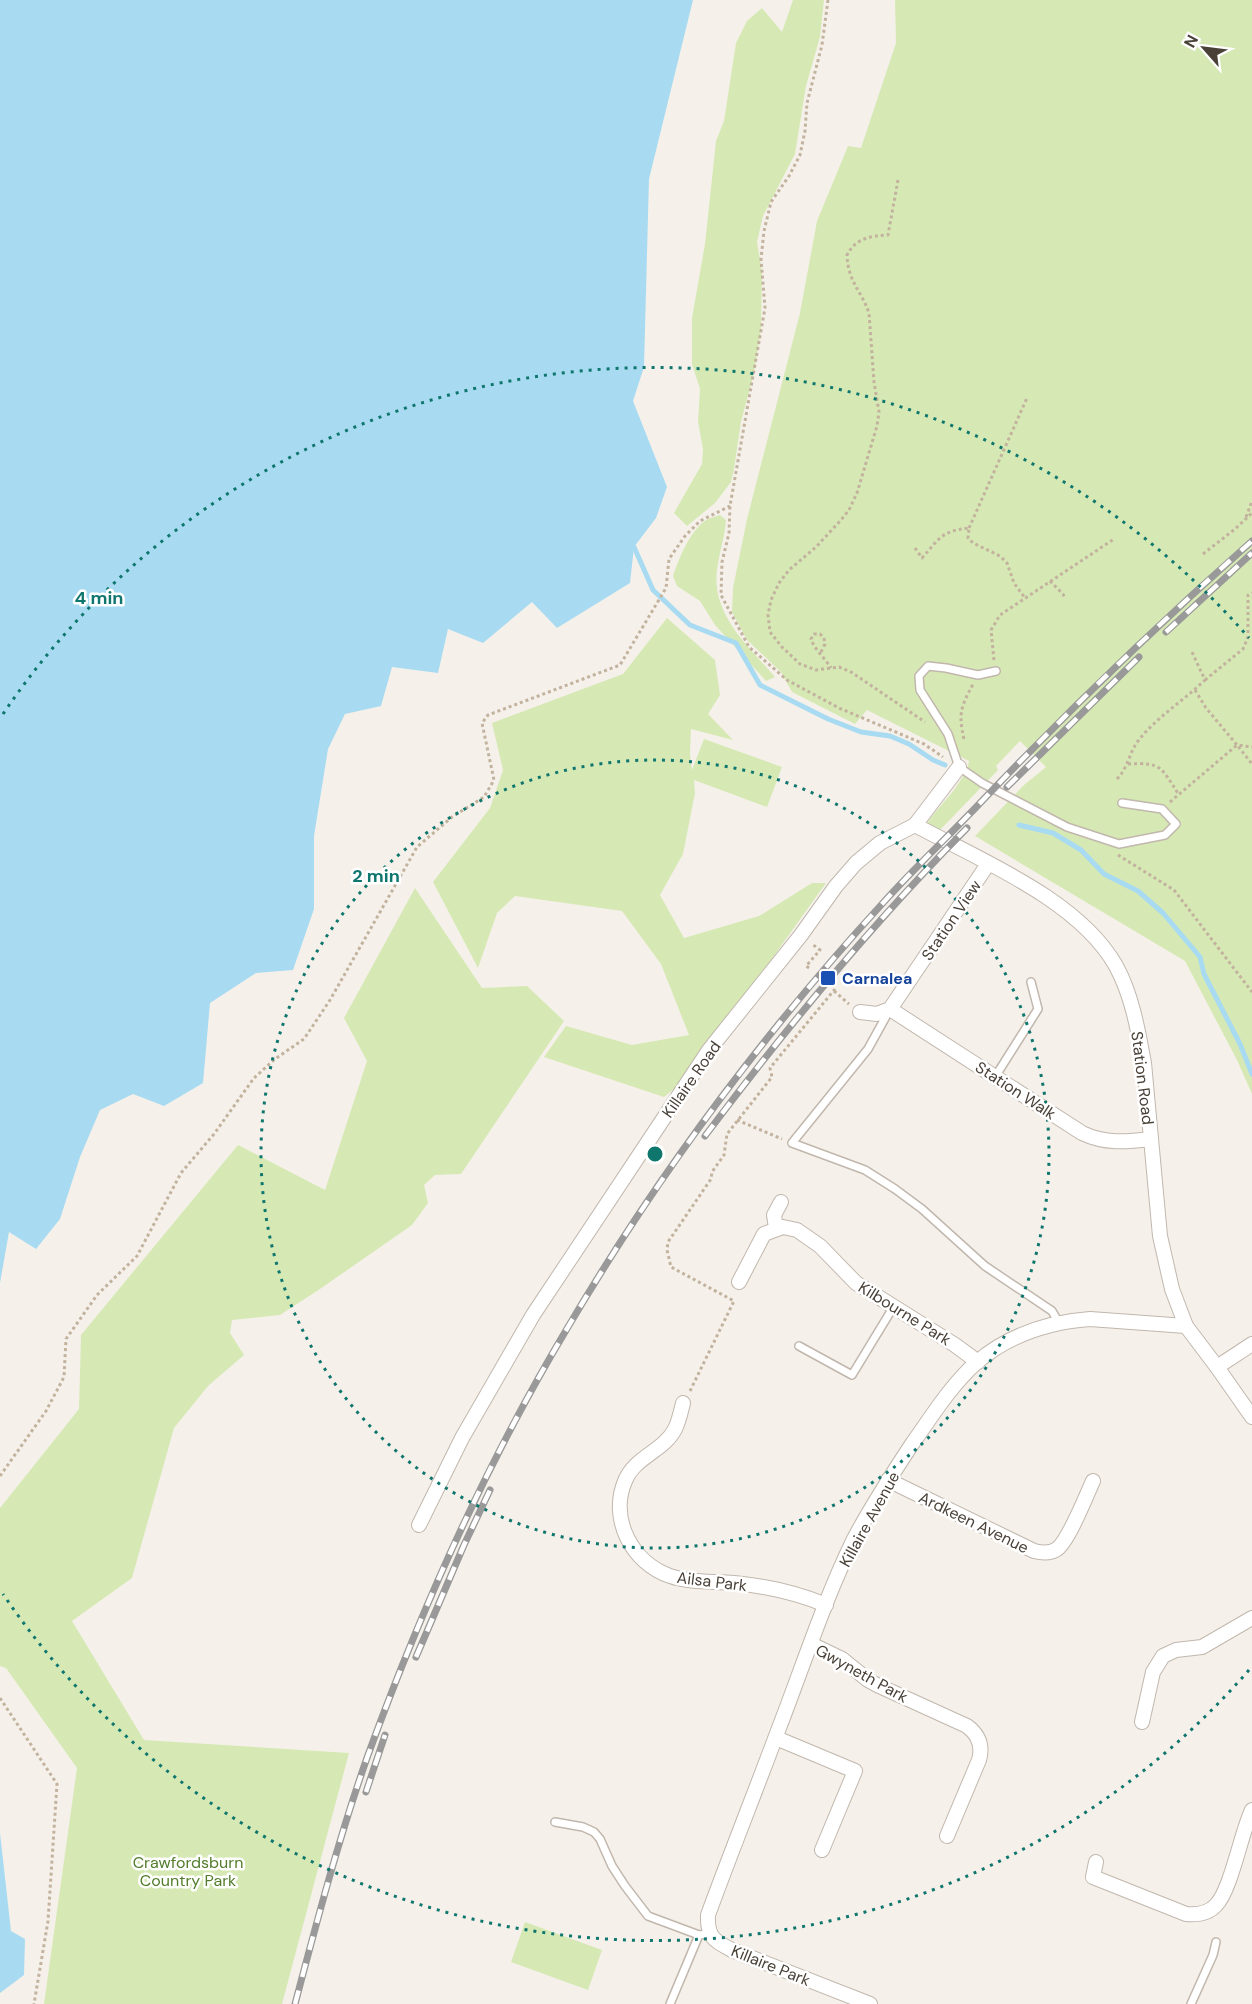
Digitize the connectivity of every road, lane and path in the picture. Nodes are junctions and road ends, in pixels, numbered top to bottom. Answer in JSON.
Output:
{"nodes":[{"id":1,"x":828,"y":0,"type":"edge"},
{"id":2,"x":898,"y":180,"type":"dead end"},
{"id":3,"x":1027,"y":398,"type":"dead end"},
{"id":4,"x":1252,"y":501,"type":"edge"},
{"id":5,"x":730,"y":506,"type":"junction"},
{"id":6,"x":1252,"y":513,"type":"edge"},
{"id":7,"x":1246,"y":519,"type":"junction"},
{"id":8,"x":969,"y":528,"type":"junction"},
{"id":9,"x":1114,"y":539,"type":"dead end"},
{"id":10,"x":915,"y":548,"type":"dead end"},
{"id":11,"x":1203,"y":554,"type":"dead end"},
{"id":12,"x":1050,"y":581,"type":"junction"},
{"id":13,"x":1252,"y":593,"type":"edge"},
{"id":14,"x":1025,"y":598,"type":"junction"},
{"id":15,"x":1065,"y":599,"type":"dead end"},
{"id":16,"x":1191,"y":650,"type":"dead end"},
{"id":17,"x":821,"y":652,"type":"junction"},
{"id":18,"x":831,"y":668,"type":"junction"},
{"id":19,"x":996,"y":671,"type":"joint"},
{"id":20,"x":978,"y":675,"type":"junction"},
{"id":21,"x":1205,"y":680,"type":"junction"},
{"id":22,"x":1195,"y":690,"type":"junction"},
{"id":23,"x":948,"y":734,"type":"junction"},
{"id":24,"x":964,"y":742,"type":"dead end"},
{"id":25,"x":1237,"y":745,"type":"junction"},
{"id":26,"x":1252,"y":747,"type":"edge"},
{"id":27,"x":1128,"y":764,"type":"junction"},
{"id":28,"x":1252,"y":764,"type":"edge"},
{"id":29,"x":959,"y":767,"type":"junction"},
{"id":30,"x":1117,"y":779,"type":"dead end"},
{"id":31,"x":1179,"y":795,"type":"junction"},
{"id":32,"x":1122,"y":803,"type":"dead end"},
{"id":33,"x":1162,"y":809,"type":"junction"},
{"id":34,"x":915,"y":825,"type":"junction"},
{"id":35,"x":1106,"y":840,"type":"junction"},
{"id":36,"x":988,"y":864,"type":"junction"},
{"id":37,"x":820,"y":950,"type":"dead end"},
{"id":38,"x":809,"y":968,"type":"dead end"},
{"id":39,"x":1031,"y":982,"type":"dead end"},
{"id":40,"x":1252,"y":992,"type":"edge"},
{"id":41,"x":890,"y":1009,"type":"junction"},
{"id":42,"x":860,"y":1012,"type":"joint"},
{"id":43,"x":995,"y":1077,"type":"junction"},
{"id":44,"x":736,"y":1120,"type":"junction"},
{"id":45,"x":1151,"y":1139,"type":"junction"},
{"id":46,"x":792,"y":1143,"type":"junction"},
{"id":47,"x":781,"y":1202,"type":"dead end"},
{"id":48,"x":776,"y":1228,"type":"junction"},
{"id":49,"x":739,"y":1282,"type":"dead end"},
{"id":50,"x":894,"y":1306,"type":"junction"},
{"id":51,"x":1059,"y":1323,"type":"junction"},
{"id":52,"x":1186,"y":1326,"type":"junction"},
{"id":53,"x":1252,"y":1344,"type":"edge"},
{"id":54,"x":799,"y":1346,"type":"dead end"},
{"id":55,"x":978,"y":1362,"type":"junction"},
{"id":56,"x":1217,"y":1367,"type":"junction"},
{"id":57,"x":683,"y":1403,"type":"joint"},
{"id":58,"x":1252,"y":1418,"type":"edge"},
{"id":59,"x":0,"y":1476,"type":"edge"},
{"id":60,"x":888,"y":1480,"type":"junction"},
{"id":61,"x":1093,"y":1481,"type":"dead end"},
{"id":62,"x":419,"y":1525,"type":"dead end"},
{"id":63,"x":826,"y":1605,"type":"junction"},
{"id":64,"x":1252,"y":1618,"type":"edge"},
{"id":65,"x":811,"y":1644,"type":"junction"},
{"id":66,"x":0,"y":1698,"type":"edge"},
{"id":67,"x":1142,"y":1722,"type":"dead end"},
{"id":68,"x":776,"y":1738,"type":"junction"},
{"id":69,"x":1252,"y":1809,"type":"edge"},
{"id":70,"x":555,"y":1822,"type":"dead end"},
{"id":71,"x":947,"y":1836,"type":"dead end"},
{"id":72,"x":822,"y":1850,"type":"dead end"},
{"id":73,"x":1096,"y":1862,"type":"dead end"},
{"id":74,"x":704,"y":1935,"type":"junction"},
{"id":75,"x":1216,"y":1942,"type":"dead end"},
{"id":76,"x":861,"y":2003,"type":"edge"},
{"id":77,"x":34,"y":2004,"type":"edge"},
{"id":78,"x":670,"y":2004,"type":"edge"},
{"id":79,"x":1191,"y":2004,"type":"edge"}],
"edges":[{"from":1,"to":5,"type":"path"},
{"from":2,"to":18,"type":"path"},
{"from":3,"to":8,"type":"path"},
{"from":4,"to":7,"type":"path"},
{"from":5,"to":29,"type":"path"},
{"from":5,"to":59,"type":"path"},
{"from":6,"to":7,"type":"path"},
{"from":7,"to":11,"type":"path"},
{"from":8,"to":10,"type":"path"},
{"from":8,"to":14,"type":"path"},
{"from":9,"to":12,"type":"path"},
{"from":12,"to":14,"type":"path"},
{"from":12,"to":15,"type":"path"},
{"from":13,"to":21,"type":"path"},
{"from":14,"to":19,"type":"path"},
{"from":16,"to":21,"type":"path"},
{"from":17,"to":17,"type":"path"},
{"from":17,"to":18,"type":"path"},
{"from":18,"to":23,"type":"path"},
{"from":19,"to":20,"type":"lane"},
{"from":20,"to":23,"type":"lane"},
{"from":20,"to":24,"type":"path"},
{"from":21,"to":22,"type":"path"},
{"from":22,"to":25,"type":"path"},
{"from":22,"to":27,"type":"path"},
{"from":23,"to":29,"type":"lane"},
{"from":25,"to":26,"type":"path"},
{"from":25,"to":28,"type":"path"},
{"from":25,"to":31,"type":"path"},
{"from":27,"to":30,"type":"path"},
{"from":27,"to":31,"type":"path"},
{"from":29,"to":34,"type":"street","name":"Killaire Road"},
{"from":29,"to":35,"type":"lane"},
{"from":31,"to":33,"type":"path"},
{"from":32,"to":33,"type":"lane"},
{"from":33,"to":35,"type":"lane"},
{"from":34,"to":36,"type":"street","name":"Station Road"},
{"from":34,"to":62,"type":"street","name":"Killaire Road"},
{"from":35,"to":40,"type":"path"},
{"from":36,"to":41,"type":"street","name":"Station View"},
{"from":36,"to":45,"type":"street","name":"Station Road"},
{"from":37,"to":38,"type":"path"},
{"from":39,"to":43,"type":"lane"},
{"from":41,"to":42,"type":"street"},
{"from":41,"to":43,"type":"street","name":"Station Walk"},
{"from":41,"to":46,"type":"lane"},
{"from":42,"to":44,"type":"path"},
{"from":43,"to":45,"type":"street","name":"Station Walk"},
{"from":44,"to":46,"type":"path"},
{"from":44,"to":57,"type":"path"},
{"from":45,"to":52,"type":"street","name":"Station Road"},
{"from":46,"to":51,"type":"lane"},
{"from":47,"to":48,"type":"street"},
{"from":48,"to":49,"type":"street"},
{"from":48,"to":50,"type":"street","name":"Kilbourne Park"},
{"from":50,"to":54,"type":"lane"},
{"from":50,"to":55,"type":"street","name":"Kilbourne Park"},
{"from":51,"to":52,"type":"street","name":"Killaire Avenue"},
{"from":51,"to":55,"type":"street","name":"Killaire Avenue"},
{"from":52,"to":56,"type":"street","name":"Station Road"},
{"from":53,"to":56,"type":"street"},
{"from":55,"to":60,"type":"street","name":"Killaire Avenue"},
{"from":56,"to":58,"type":"street","name":"Station Road"},
{"from":57,"to":63,"type":"street","name":"Ailsa Park"},
{"from":60,"to":61,"type":"street","name":"Ardkeen Avenue"},
{"from":60,"to":63,"type":"street","name":"Killaire Avenue"},
{"from":63,"to":65,"type":"street","name":"Killaire Avenue"},
{"from":64,"to":67,"type":"street"},
{"from":65,"to":68,"type":"street","name":"Killaire Avenue"},
{"from":65,"to":71,"type":"street","name":"Gwyneth Park"},
{"from":66,"to":77,"type":"path"},
{"from":68,"to":72,"type":"street"},
{"from":68,"to":74,"type":"street","name":"Killaire Avenue"},
{"from":69,"to":73,"type":"street"},
{"from":70,"to":74,"type":"lane"},
{"from":74,"to":76,"type":"street","name":"Killaire Park"},
{"from":74,"to":78,"type":"lane"},
{"from":75,"to":79,"type":"lane"}]}
